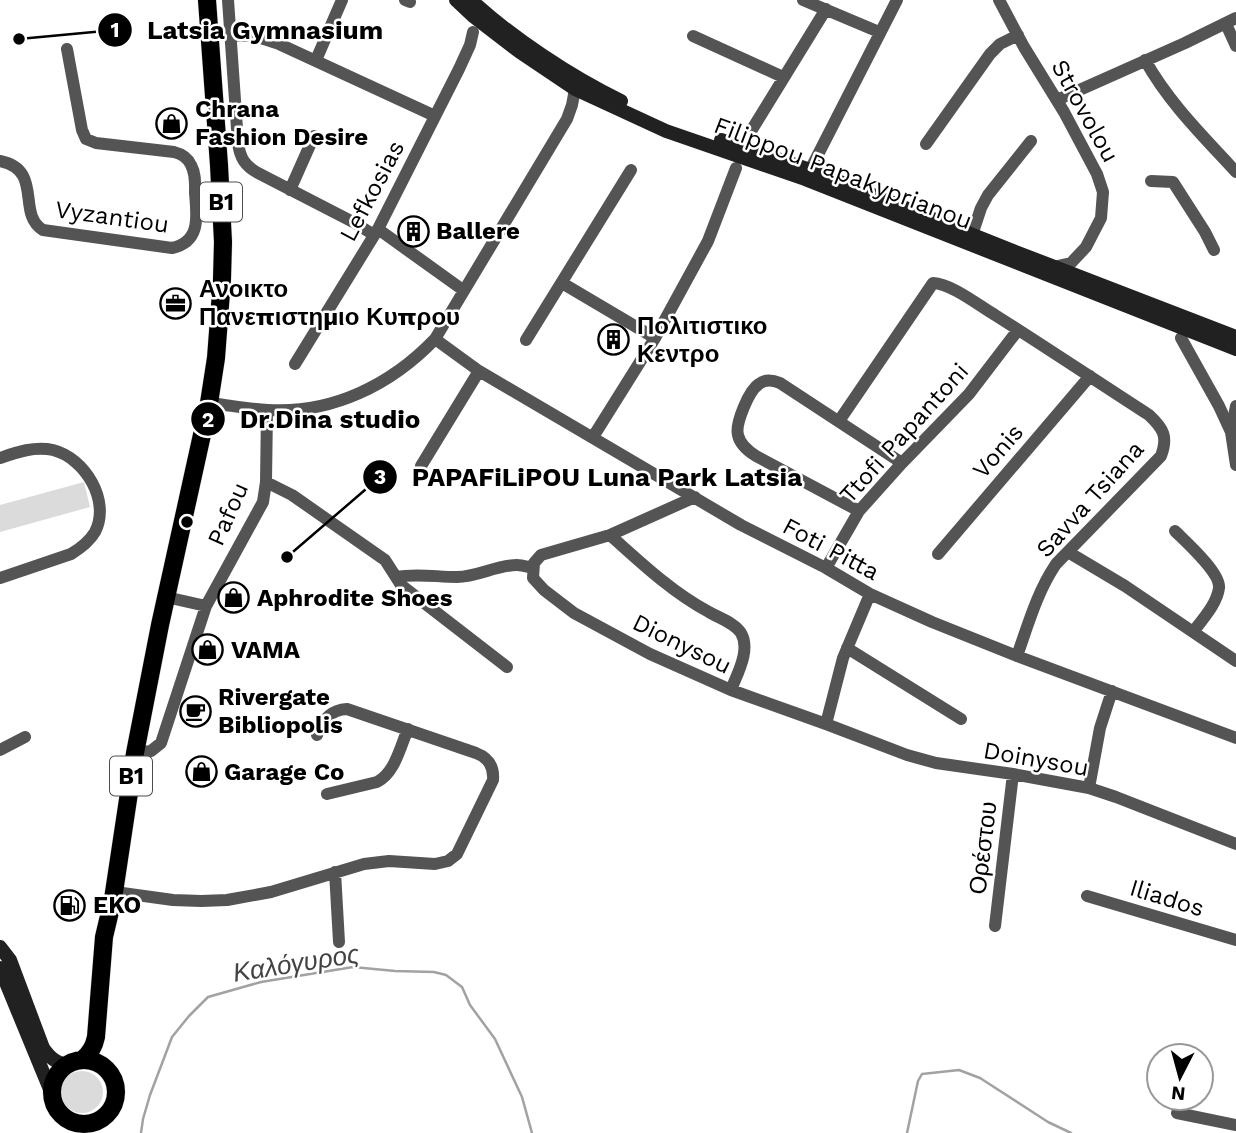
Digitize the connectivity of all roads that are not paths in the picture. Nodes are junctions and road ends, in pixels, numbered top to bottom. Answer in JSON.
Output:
{"nodes":[{"id":1,"x":228,"y":0,"type":"edge"},
{"id":2,"x":342,"y":0,"type":"edge"},
{"id":3,"x":456,"y":0,"type":"edge"},
{"id":4,"x":803,"y":0,"type":"edge"},
{"id":5,"x":897,"y":0,"type":"edge"},
{"id":6,"x":999,"y":0,"type":"edge"},
{"id":7,"x":207,"y":4,"type":"edge"},
{"id":8,"x":826,"y":9,"type":"junction"},
{"id":9,"x":476,"y":10,"type":"edge"},
{"id":10,"x":229,"y":20,"type":"junction"},
{"id":11,"x":1231,"y":21,"type":"edge"},
{"id":12,"x":879,"y":32,"type":"junction"},
{"id":13,"x":1018,"y":35,"type":"junction"},
{"id":14,"x":231,"y":36,"type":"junction"},
{"id":15,"x":692,"y":36,"type":"dead end"},
{"id":16,"x":1236,"y":46,"type":"edge"},
{"id":17,"x":67,"y":49,"type":"dead end"},
{"id":18,"x":316,"y":60,"type":"junction"},
{"id":19,"x":1145,"y":60,"type":"junction"},
{"id":20,"x":783,"y":77,"type":"junction"},
{"id":21,"x":575,"y":89,"type":"junction"},
{"id":22,"x":594,"y":98,"type":"junction"},
{"id":23,"x":1058,"y":100,"type":"junction"},
{"id":24,"x":435,"y":116,"type":"junction"},
{"id":25,"x":567,"y":119,"type":"junction"},
{"id":26,"x":314,"y":136,"type":"dead end"},
{"id":27,"x":748,"y":136,"type":"dead end"},
{"id":28,"x":1031,"y":141,"type":"dead end"},
{"id":29,"x":926,"y":144,"type":"dead end"},
{"id":30,"x":0,"y":162,"type":"edge"},
{"id":31,"x":736,"y":168,"type":"dead end"},
{"id":32,"x":631,"y":170,"type":"dead end"},
{"id":33,"x":1236,"y":172,"type":"edge"},
{"id":34,"x":807,"y":175,"type":"junction"},
{"id":35,"x":1151,"y":181,"type":"dead end"},
{"id":36,"x":290,"y":190,"type":"junction"},
{"id":37,"x":376,"y":232,"type":"junction"},
{"id":38,"x":972,"y":234,"type":"junction"},
{"id":39,"x":1086,"y":247,"type":"junction"},
{"id":40,"x":1214,"y":250,"type":"dead end"},
{"id":41,"x":1053,"y":267,"type":"junction"},
{"id":42,"x":1090,"y":281,"type":"junction"},
{"id":43,"x":562,"y":283,"type":"junction"},
{"id":44,"x":463,"y":290,"type":"junction"},
{"id":45,"x":1018,"y":330,"type":"junction"},
{"id":46,"x":1236,"y":337,"type":"edge"},
{"id":47,"x":655,"y":338,"type":"junction"},
{"id":48,"x":1181,"y":338,"type":"dead end"},
{"id":49,"x":435,"y":339,"type":"junction"},
{"id":50,"x":526,"y":340,"type":"dead end"},
{"id":51,"x":1236,"y":349,"type":"edge"},
{"id":52,"x":295,"y":364,"type":"dead end"},
{"id":53,"x":479,"y":371,"type":"junction"},
{"id":54,"x":1090,"y":376,"type":"junction"},
{"id":55,"x":209,"y":403,"type":"junction"},
{"id":56,"x":1236,"y":406,"type":"edge"},
{"id":57,"x":267,"y":410,"type":"junction"},
{"id":58,"x":839,"y":421,"type":"junction"},
{"id":59,"x":1231,"y":432,"type":"junction"},
{"id":60,"x":593,"y":437,"type":"junction"},
{"id":61,"x":0,"y":458,"type":"edge"},
{"id":62,"x":902,"y":463,"type":"junction"},
{"id":63,"x":1236,"y":465,"type":"edge"},
{"id":64,"x":421,"y":466,"type":"dead end"},
{"id":65,"x":266,"y":482,"type":"junction"},
{"id":66,"x":695,"y":497,"type":"junction"},
{"id":67,"x":859,"y":511,"type":"junction"},
{"id":68,"x":1175,"y":531,"type":"dead end"},
{"id":69,"x":610,"y":536,"type":"junction"},
{"id":70,"x":1068,"y":552,"type":"junction"},
{"id":71,"x":937,"y":554,"type":"dead end"},
{"id":72,"x":826,"y":568,"type":"junction"},
{"id":73,"x":533,"y":573,"type":"junction"},
{"id":74,"x":396,"y":577,"type":"junction"},
{"id":75,"x":0,"y":578,"type":"edge"},
{"id":76,"x":870,"y":594,"type":"junction"},
{"id":77,"x":166,"y":597,"type":"junction"},
{"id":78,"x":206,"y":606,"type":"junction"},
{"id":79,"x":1194,"y":632,"type":"junction"},
{"id":80,"x":847,"y":648,"type":"junction"},
{"id":81,"x":1017,"y":656,"type":"junction"},
{"id":82,"x":1236,"y":661,"type":"edge"},
{"id":83,"x":507,"y":667,"type":"dead end"},
{"id":84,"x":731,"y":690,"type":"junction"},
{"id":85,"x":1112,"y":691,"type":"junction"},
{"id":86,"x":961,"y":719,"type":"dead end"},
{"id":87,"x":826,"y":723,"type":"junction"},
{"id":88,"x":408,"y":729,"type":"junction"},
{"id":89,"x":317,"y":735,"type":"dead end"},
{"id":90,"x":25,"y":737,"type":"dead end"},
{"id":91,"x":1236,"y":738,"type":"edge"},
{"id":92,"x":0,"y":750,"type":"edge"},
{"id":93,"x":135,"y":753,"type":"junction"},
{"id":94,"x":1013,"y":774,"type":"junction"},
{"id":95,"x":1089,"y":788,"type":"junction"},
{"id":96,"x":327,"y":794,"type":"dead end"},
{"id":97,"x":1236,"y":845,"type":"edge"},
{"id":98,"x":335,"y":872,"type":"junction"},
{"id":99,"x":114,"y":895,"type":"junction"},
{"id":100,"x":1087,"y":895,"type":"dead end"},
{"id":101,"x":995,"y":926,"type":"dead end"},
{"id":102,"x":1236,"y":940,"type":"edge"},
{"id":103,"x":339,"y":942,"type":"dead end"},
{"id":104,"x":0,"y":947,"type":"edge"},
{"id":105,"x":0,"y":968,"type":"edge"},
{"id":106,"x":74,"y":1063,"type":"junction"},
{"id":107,"x":110,"y":1074,"type":"junction"},
{"id":108,"x":52,"y":1094,"type":"junction"},
{"id":109,"x":107,"y":1113,"type":"junction"},
{"id":110,"x":1177,"y":1113,"type":"dead end"},
{"id":111,"x":62,"y":1115,"type":"junction"},
{"id":112,"x":1236,"y":1125,"type":"edge"},
{"id":113,"x":73,"y":1133,"type":"edge"},
{"id":114,"x":100,"y":1133,"type":"edge"}],
"edges":[{"from":1,"to":10,"type":"street"},
{"from":2,"to":18,"type":"street"},
{"from":3,"to":9,"type":"main road","name":"Filippou Papakyprianou"},
{"from":4,"to":8,"type":"street"},
{"from":5,"to":12,"type":"street"},
{"from":6,"to":13,"type":"street","name":"Strovolou"},
{"from":7,"to":10,"type":"street"},
{"from":7,"to":55,"type":"main road","number":"B1"},
{"from":8,"to":12,"type":"street"},
{"from":8,"to":20,"type":"street"},
{"from":9,"to":21,"type":"main road","name":"Filippou Papakyprianou"},
{"from":9,"to":24,"type":"street","name":"Lefkosias"},
{"from":9,"to":34,"type":"main road","name":"Filippou Papakyprianou"},
{"from":10,"to":14,"type":"street"},
{"from":11,"to":16,"type":"street"},
{"from":11,"to":19,"type":"street"},
{"from":12,"to":34,"type":"street"},
{"from":13,"to":23,"type":"street","name":"Strovolou"},
{"from":13,"to":29,"type":"street"},
{"from":14,"to":18,"type":"street"},
{"from":14,"to":36,"type":"street"},
{"from":15,"to":20,"type":"street"},
{"from":17,"to":30,"type":"street","name":"Vyzantiou"},
{"from":18,"to":24,"type":"street"},
{"from":19,"to":23,"type":"street"},
{"from":19,"to":33,"type":"street"},
{"from":20,"to":27,"type":"street"},
{"from":21,"to":22,"type":"main road","name":"Filippou Papakyprianou"},
{"from":21,"to":25,"type":"street"},
{"from":22,"to":25,"type":"street"},
{"from":22,"to":34,"type":"main road","name":"Filippou Papakyprianou"},
{"from":23,"to":39,"type":"street","name":"Strovolou"},
{"from":24,"to":37,"type":"street","name":"Lefkosias"},
{"from":25,"to":44,"type":"street"},
{"from":26,"to":36,"type":"street"},
{"from":28,"to":38,"type":"street"},
{"from":31,"to":47,"type":"street"},
{"from":32,"to":43,"type":"street"},
{"from":34,"to":38,"type":"main road","name":"Filippou Papakyprianou"},
{"from":34,"to":51,"type":"main road","name":"Filippou Papakyprianou"},
{"from":35,"to":40,"type":"street"},
{"from":36,"to":37,"type":"street"},
{"from":37,"to":44,"type":"street"},
{"from":37,"to":52,"type":"street","name":"Lefkosias"},
{"from":38,"to":41,"type":"main road","name":"Filippou Papakyprianou"},
{"from":39,"to":41,"type":"street","name":"Strovolou"},
{"from":39,"to":42,"type":"street"},
{"from":41,"to":42,"type":"main road","name":"Filippou Papakyprianou"},
{"from":42,"to":46,"type":"main road","name":"Filippou Papakyprianou"},
{"from":43,"to":47,"type":"street"},
{"from":43,"to":50,"type":"street"},
{"from":44,"to":49,"type":"street"},
{"from":45,"to":54,"type":"street","name":"Savva Tsiana"},
{"from":45,"to":58,"type":"street","name":"Savva Tsiana"},
{"from":45,"to":62,"type":"street","name":"Ttofi Papantoni"},
{"from":47,"to":60,"type":"street"},
{"from":48,"to":59,"type":"street"},
{"from":49,"to":53,"type":"street","name":"Foti Pitta"},
{"from":49,"to":57,"type":"street"},
{"from":53,"to":60,"type":"street","name":"Foti Pitta"},
{"from":53,"to":64,"type":"street"},
{"from":54,"to":70,"type":"street","name":"Savva Tsiana"},
{"from":54,"to":71,"type":"street","name":"Vonis"},
{"from":55,"to":57,"type":"street"},
{"from":55,"to":77,"type":"main road","number":"B1"},
{"from":56,"to":59,"type":"street"},
{"from":57,"to":65,"type":"street"},
{"from":58,"to":62,"type":"street"},
{"from":58,"to":67,"type":"street"},
{"from":59,"to":63,"type":"street"},
{"from":60,"to":66,"type":"street","name":"Foti Pitta"},
{"from":61,"to":75,"type":"street"},
{"from":62,"to":67,"type":"street","name":"Ttofi Papantoni"},
{"from":65,"to":74,"type":"street","name":"Pafou"},
{"from":65,"to":78,"type":"street","name":"Pafou"},
{"from":66,"to":69,"type":"street"},
{"from":66,"to":72,"type":"street","name":"Foti Pitta"},
{"from":67,"to":72,"type":"street","name":"Ttofi Papantoni"},
{"from":68,"to":79,"type":"street"},
{"from":69,"to":73,"type":"street"},
{"from":69,"to":84,"type":"street"},
{"from":70,"to":79,"type":"street"},
{"from":70,"to":81,"type":"street","name":"Savva Tsiana"},
{"from":72,"to":76,"type":"street","name":"Foti Pitta"},
{"from":73,"to":74,"type":"street"},
{"from":73,"to":84,"type":"street","name":"Dionysou"},
{"from":74,"to":83,"type":"street","name":"Pafou"},
{"from":76,"to":80,"type":"street"},
{"from":76,"to":81,"type":"street","name":"Foti Pitta"},
{"from":77,"to":78,"type":"street"},
{"from":77,"to":93,"type":"main road","number":"B1"},
{"from":78,"to":93,"type":"street","name":"Pafou"},
{"from":79,"to":82,"type":"street"},
{"from":80,"to":86,"type":"street"},
{"from":80,"to":87,"type":"street"},
{"from":81,"to":85,"type":"street","name":"Foti Pitta"},
{"from":84,"to":87,"type":"street","name":"Dionysou"},
{"from":85,"to":91,"type":"street","name":"Foti Pitta"},
{"from":85,"to":95,"type":"street"},
{"from":87,"to":94,"type":"street","name":"Doinysou"},
{"from":88,"to":89,"type":"street"},
{"from":88,"to":96,"type":"street"},
{"from":88,"to":98,"type":"street"},
{"from":90,"to":92,"type":"street"},
{"from":93,"to":99,"type":"main road","number":"B1"},
{"from":94,"to":95,"type":"street","name":"Doinysou"},
{"from":94,"to":101,"type":"street","name":"Ορέστου"},
{"from":95,"to":97,"type":"street","name":"Doinysou"},
{"from":98,"to":99,"type":"street"},
{"from":98,"to":103,"type":"street"},
{"from":99,"to":106,"type":"main road","number":"B1"},
{"from":99,"to":107,"type":"main road","number":"B1"},
{"from":100,"to":102,"type":"street","name":"Iliados"},
{"from":104,"to":106,"type":"main road"},
{"from":105,"to":108,"type":"main road"},
{"from":106,"to":107,"type":"main road"},
{"from":106,"to":108,"type":"main road","number":"B1"},
{"from":107,"to":109,"type":"main road","number":"B1"},
{"from":108,"to":111,"type":"main road"},
{"from":109,"to":111,"type":"main road"},
{"from":109,"to":114,"type":"main road","number":"B1"},
{"from":110,"to":112,"type":"street"},
{"from":111,"to":113,"type":"main road"}]}
